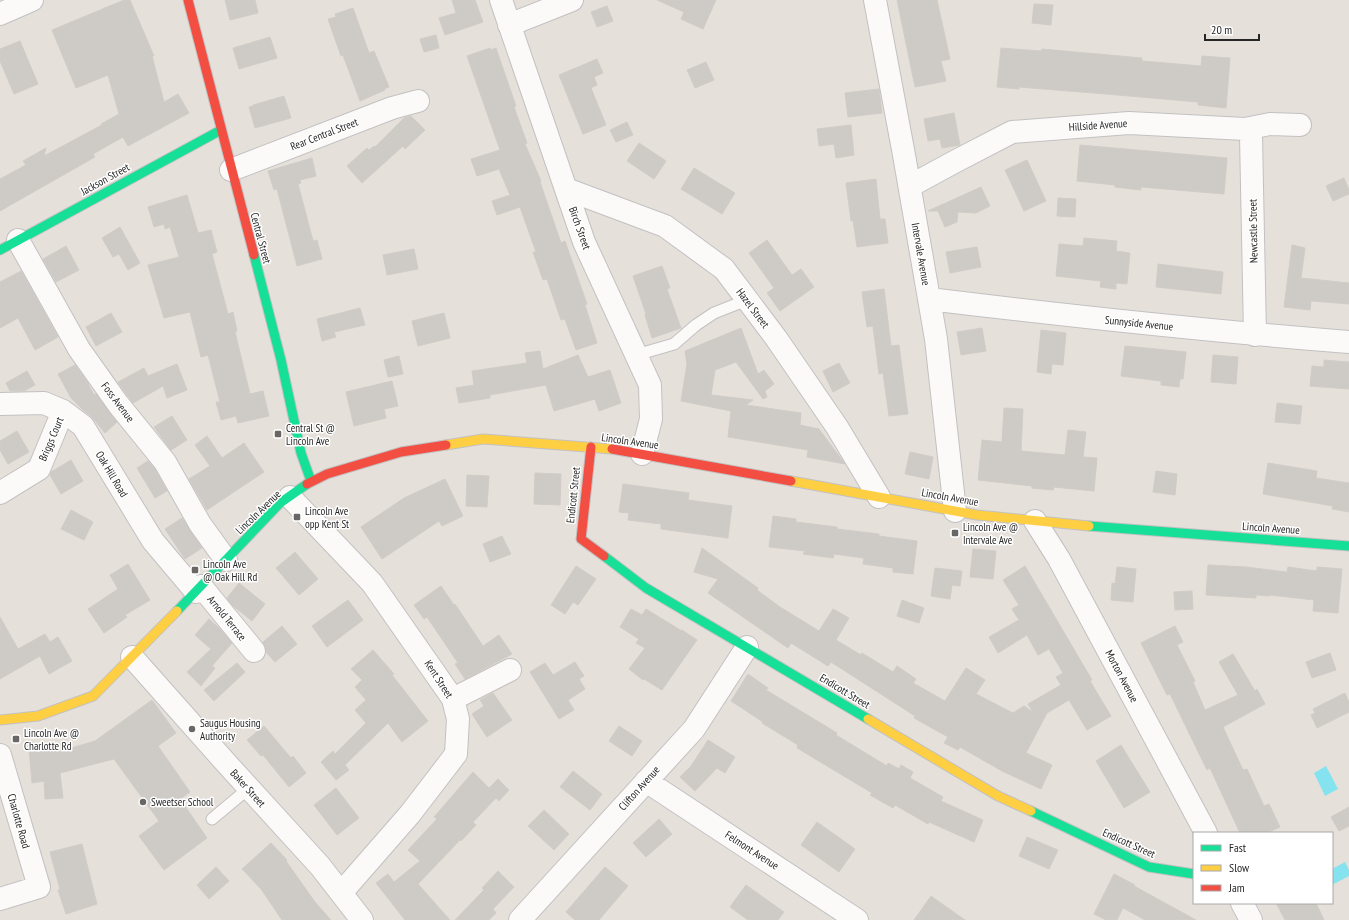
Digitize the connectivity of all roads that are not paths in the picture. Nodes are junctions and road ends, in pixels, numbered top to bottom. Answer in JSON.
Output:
{"nodes":[{"id":1,"x":32,"y":0,"type":"edge"},
{"id":2,"x":188,"y":0,"type":"edge"},
{"id":3,"x":501,"y":0,"type":"edge"},
{"id":4,"x":572,"y":0,"type":"edge"},
{"id":5,"x":875,"y":0,"type":"edge"},
{"id":6,"x":0,"y":14,"type":"edge"},
{"id":7,"x":509,"y":25,"type":"junction"},
{"id":8,"x":418,"y":101,"type":"dead end"},
{"id":9,"x":1300,"y":125,"type":"dead end"},
{"id":10,"x":1245,"y":129,"type":"junction"},
{"id":11,"x":221,"y":130,"type":"junction"},
{"id":12,"x":231,"y":170,"type":"junction"},
{"id":13,"x":910,"y":186,"type":"junction"},
{"id":14,"x":566,"y":189,"type":"junction"},
{"id":15,"x":9,"y":245,"type":"edge"},
{"id":16,"x":929,"y":299,"type":"junction"},
{"id":17,"x":747,"y":300,"type":"junction"},
{"id":18,"x":1256,"y":335,"type":"junction"},
{"id":19,"x":1349,"y":342,"type":"edge"},
{"id":20,"x":636,"y":355,"type":"junction"},
{"id":21,"x":0,"y":404,"type":"edge"},
{"id":22,"x":62,"y":411,"type":"junction"},
{"id":23,"x":591,"y":447,"type":"junction"},
{"id":24,"x":642,"y":454,"type":"junction"},
{"id":25,"x":311,"y":481,"type":"junction"},
{"id":26,"x":0,"y":493,"type":"edge"},
{"id":27,"x":290,"y":497,"type":"junction"},
{"id":28,"x":879,"y":497,"type":"junction"},
{"id":29,"x":955,"y":511,"type":"junction"},
{"id":30,"x":1035,"y":521,"type":"junction"},
{"id":31,"x":1349,"y":546,"type":"edge"},
{"id":32,"x":226,"y":560,"type":"junction"},
{"id":33,"x":198,"y":589,"type":"junction"},
{"id":34,"x":747,"y":647,"type":"junction"},
{"id":35,"x":254,"y":651,"type":"dead end"},
{"id":36,"x":132,"y":657,"type":"junction"},
{"id":37,"x":510,"y":670,"type":"dead end"},
{"id":38,"x":453,"y":699,"type":"junction"},
{"id":39,"x":0,"y":720,"type":"edge"},
{"id":40,"x":0,"y":755,"type":"edge"},
{"id":41,"x":646,"y":781,"type":"junction"},
{"id":42,"x":249,"y":788,"type":"junction"},
{"id":43,"x":212,"y":819,"type":"dead end"},
{"id":44,"x":1205,"y":832,"type":"edge"},
{"id":45,"x":1193,"y":874,"type":"edge"},
{"id":46,"x":341,"y":893,"type":"junction"},
{"id":47,"x":0,"y":899,"type":"edge"},
{"id":48,"x":1243,"y":904,"type":"edge"},
{"id":49,"x":362,"y":920,"type":"edge"},
{"id":50,"x":520,"y":920,"type":"edge"},
{"id":51,"x":857,"y":920,"type":"edge"},
{"id":52,"x":1251,"y":920,"type":"edge"}],
"edges":[{"from":1,"to":6,"type":"street"},
{"from":2,"to":11,"type":"main road","name":"Central Street"},
{"from":3,"to":7,"type":"street","name":"Birch Street"},
{"from":4,"to":7,"type":"street"},
{"from":5,"to":13,"type":"street","name":"Intervale Avenue"},
{"from":7,"to":14,"type":"street","name":"Birch Street"},
{"from":8,"to":12,"type":"street","name":"Rear Central Street"},
{"from":9,"to":10,"type":"street","name":"Hillside Avenue"},
{"from":10,"to":13,"type":"street","name":"Hillside Avenue"},
{"from":10,"to":18,"type":"street","name":"Newcastle Street"},
{"from":11,"to":12,"type":"main road","name":"Central Street"},
{"from":11,"to":15,"type":"main road","name":"Jackson Street"},
{"from":12,"to":25,"type":"main road","name":"Central Street"},
{"from":13,"to":16,"type":"street","name":"Intervale Avenue"},
{"from":14,"to":17,"type":"street","name":"Hazel Street"},
{"from":14,"to":20,"type":"street","name":"Birch Street"},
{"from":15,"to":32,"type":"street","name":"Foss Avenue"},
{"from":16,"to":18,"type":"street","name":"Sunnyside Avenue"},
{"from":16,"to":29,"type":"street","name":"Intervale Avenue"},
{"from":17,"to":20,"type":"lane"},
{"from":17,"to":28,"type":"street","name":"Hazel Street"},
{"from":18,"to":19,"type":"street","name":"Sunnyside Avenue"},
{"from":20,"to":24,"type":"street","name":"Birch Street"},
{"from":21,"to":22,"type":"street","name":"Oak Hill Road"},
{"from":22,"to":26,"type":"street","name":"Briggs Court"},
{"from":22,"to":33,"type":"street","name":"Oak Hill Road"},
{"from":23,"to":24,"type":"main road","name":"Lincoln Avenue"},
{"from":23,"to":25,"type":"main road","name":"Lincoln Avenue"},
{"from":23,"to":34,"type":"main road","name":"Endicott Street"},
{"from":24,"to":28,"type":"main road","name":"Lincoln Avenue"},
{"from":25,"to":27,"type":"main road","name":"Lincoln Avenue"},
{"from":27,"to":32,"type":"main road","name":"Lincoln Avenue"},
{"from":27,"to":38,"type":"street","name":"Kent Street"},
{"from":28,"to":29,"type":"main road","name":"Lincoln Avenue"},
{"from":29,"to":30,"type":"main road","name":"Lincoln Avenue"},
{"from":30,"to":31,"type":"main road","name":"Lincoln Avenue"},
{"from":30,"to":44,"type":"street","name":"Morton Avenue"},
{"from":32,"to":33,"type":"main road","name":"Lincoln Avenue"},
{"from":33,"to":35,"type":"street","name":"Arnold Terrace"},
{"from":33,"to":36,"type":"main road","name":"Lincoln Avenue"},
{"from":34,"to":41,"type":"street","name":"Clifton Avenue"},
{"from":34,"to":45,"type":"main road","name":"Endicott Street"},
{"from":36,"to":39,"type":"main road","name":"Lincoln Avenue"},
{"from":36,"to":42,"type":"street","name":"Baker Street"},
{"from":37,"to":38,"type":"street"},
{"from":38,"to":46,"type":"street","name":"Kent Street"},
{"from":40,"to":47,"type":"street","name":"Charlotte Road"},
{"from":41,"to":50,"type":"street","name":"Clifton Avenue"},
{"from":41,"to":51,"type":"street","name":"Felmont Avenue"},
{"from":42,"to":43,"type":"lane"},
{"from":42,"to":46,"type":"street","name":"Baker Street"},
{"from":46,"to":49,"type":"street","name":"Baker Street"},
{"from":48,"to":52,"type":"street"}]}
